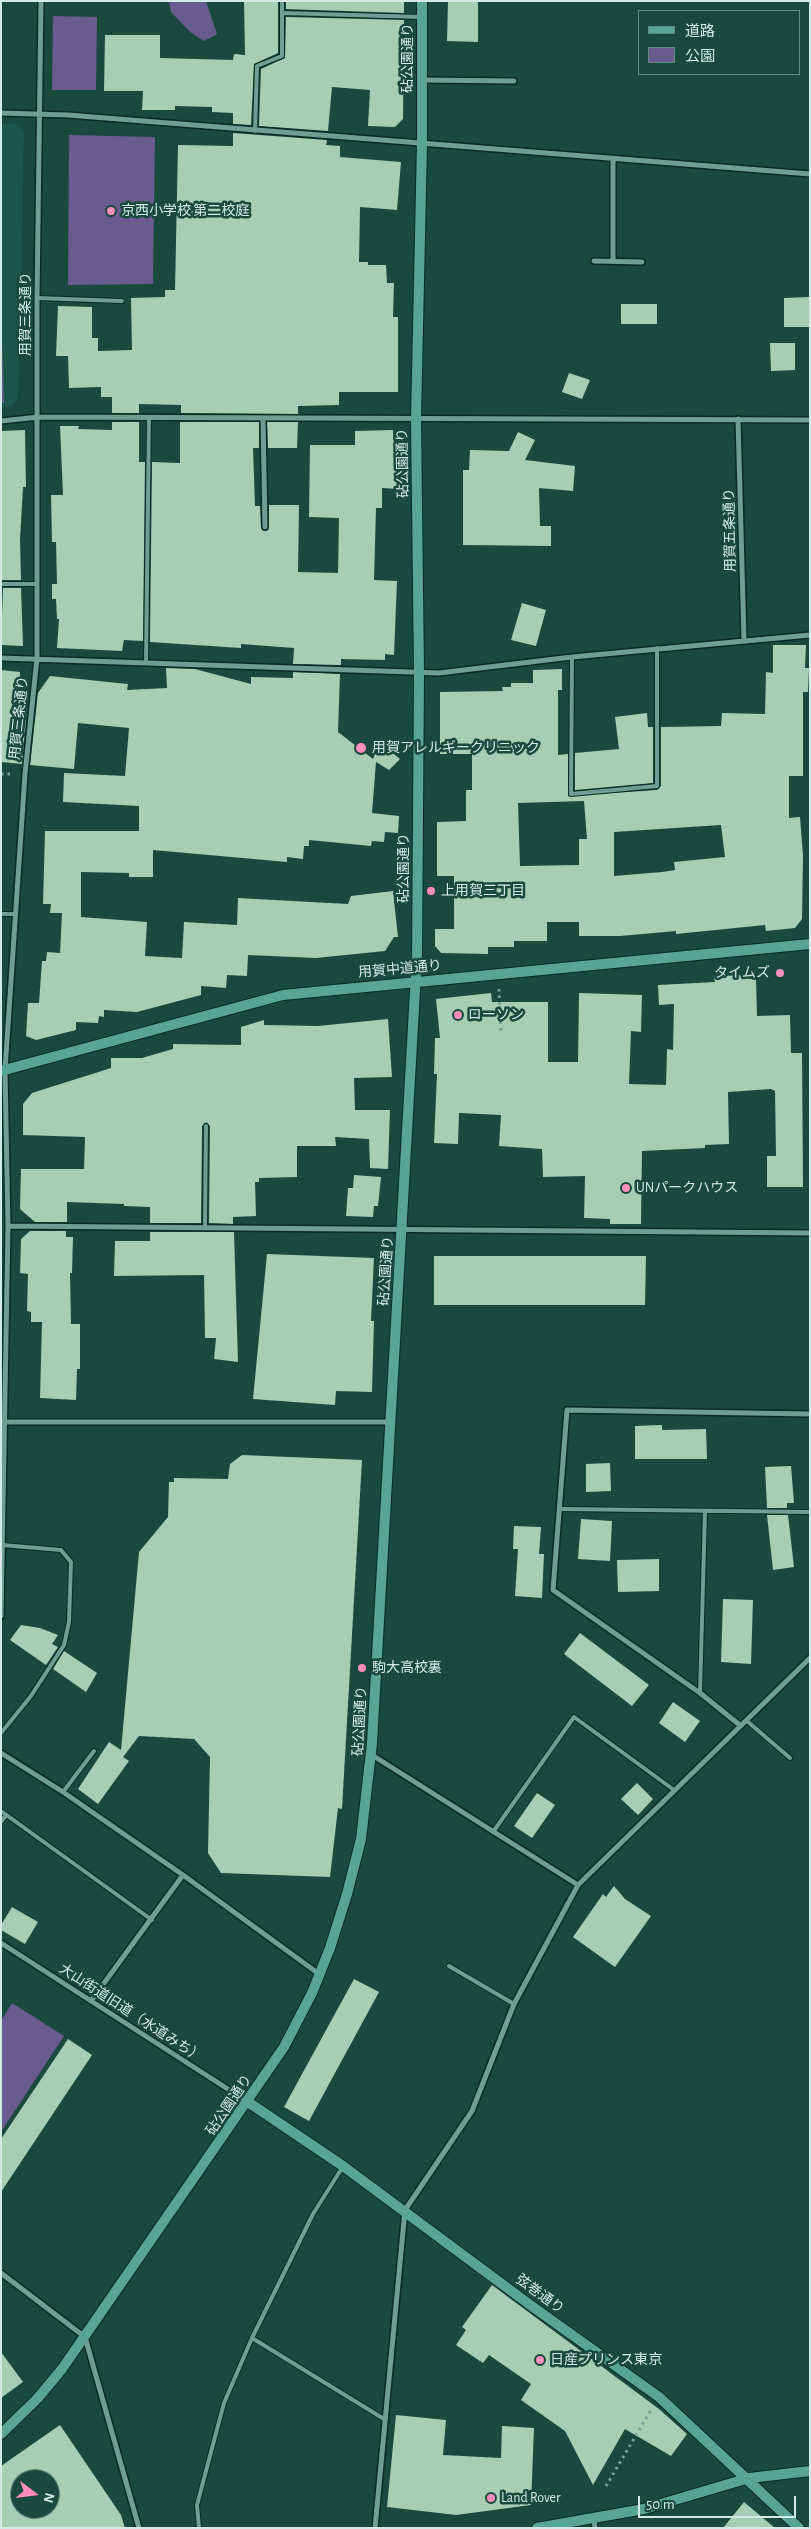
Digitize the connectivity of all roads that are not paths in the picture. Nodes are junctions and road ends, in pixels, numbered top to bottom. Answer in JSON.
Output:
{"nodes":[{"id":1,"x":41,"y":1,"type":"edge"},
{"id":2,"x":282,"y":1,"type":"edge"},
{"id":3,"x":422,"y":1,"type":"edge"},
{"id":4,"x":282,"y":13,"type":"junction"},
{"id":5,"x":422,"y":18,"type":"junction"},
{"id":6,"x":422,"y":80,"type":"junction"},
{"id":7,"x":514,"y":81,"type":"dead end"},
{"id":8,"x":1,"y":112,"type":"edge"},
{"id":9,"x":39,"y":113,"type":"junction"},
{"id":10,"x":255,"y":131,"type":"junction"},
{"id":11,"x":422,"y":143,"type":"junction"},
{"id":12,"x":613,"y":158,"type":"junction"},
{"id":13,"x":810,"y":174,"type":"edge"},
{"id":14,"x":594,"y":261,"type":"dead end"},
{"id":15,"x":613,"y":261,"type":"junction"},
{"id":16,"x":642,"y":262,"type":"dead end"},
{"id":17,"x":37,"y":298,"type":"junction"},
{"id":18,"x":122,"y":300,"type":"dead end"},
{"id":19,"x":38,"y":417,"type":"junction"},
{"id":20,"x":150,"y":418,"type":"junction"},
{"id":21,"x":263,"y":418,"type":"junction"},
{"id":22,"x":416,"y":419,"type":"junction"},
{"id":23,"x":738,"y":419,"type":"junction"},
{"id":24,"x":810,"y":420,"type":"edge"},
{"id":25,"x":1,"y":421,"type":"edge"},
{"id":26,"x":265,"y":527,"type":"dead end"},
{"id":27,"x":1,"y":584,"type":"edge"},
{"id":28,"x":36,"y":584,"type":"junction"},
{"id":29,"x":810,"y":635,"type":"edge"},
{"id":30,"x":744,"y":640,"type":"junction"},
{"id":31,"x":657,"y":648,"type":"junction"},
{"id":32,"x":572,"y":657,"type":"junction"},
{"id":33,"x":1,"y":658,"type":"edge"},
{"id":34,"x":37,"y":658,"type":"junction"},
{"id":35,"x":146,"y":663,"type":"junction"},
{"id":36,"x":419,"y":673,"type":"junction"},
{"id":37,"x":1,"y":914,"type":"edge"},
{"id":38,"x":15,"y":914,"type":"junction"},
{"id":39,"x":810,"y":944,"type":"edge"},
{"id":40,"x":416,"y":981,"type":"junction"},
{"id":41,"x":3,"y":1070,"type":"edge"},
{"id":42,"x":206,"y":1126,"type":"dead end"},
{"id":43,"x":8,"y":1201,"type":"junction"},
{"id":44,"x":1,"y":1203,"type":"edge"},
{"id":45,"x":8,"y":1226,"type":"junction"},
{"id":46,"x":206,"y":1227,"type":"junction"},
{"id":47,"x":402,"y":1230,"type":"junction"},
{"id":48,"x":810,"y":1233,"type":"edge"},
{"id":49,"x":4,"y":1317,"type":"edge"},
{"id":50,"x":810,"y":1414,"type":"edge"},
{"id":51,"x":3,"y":1421,"type":"edge"},
{"id":52,"x":390,"y":1422,"type":"junction"},
{"id":53,"x":561,"y":1509,"type":"junction"},
{"id":54,"x":705,"y":1511,"type":"junction"},
{"id":55,"x":810,"y":1512,"type":"edge"},
{"id":56,"x":2,"y":1545,"type":"edge"},
{"id":57,"x":2,"y":1565,"type":"edge"},
{"id":58,"x":1,"y":1616,"type":"edge"},
{"id":59,"x":810,"y":1658,"type":"edge"},
{"id":60,"x":700,"y":1693,"type":"junction"},
{"id":61,"x":747,"y":1721,"type":"junction"},
{"id":62,"x":741,"y":1726,"type":"junction"},
{"id":63,"x":1,"y":1733,"type":"edge"},
{"id":64,"x":94,"y":1751,"type":"dead end"},
{"id":65,"x":1,"y":1753,"type":"edge"},
{"id":66,"x":372,"y":1755,"type":"junction"},
{"id":67,"x":790,"y":1758,"type":"dead end"},
{"id":68,"x":674,"y":1790,"type":"junction"},
{"id":69,"x":63,"y":1792,"type":"junction"},
{"id":70,"x":1,"y":1811,"type":"edge"},
{"id":71,"x":6,"y":1815,"type":"junction"},
{"id":72,"x":1,"y":1822,"type":"edge"},
{"id":73,"x":493,"y":1832,"type":"junction"},
{"id":74,"x":183,"y":1875,"type":"junction"},
{"id":75,"x":578,"y":1885,"type":"junction"},
{"id":76,"x":152,"y":1920,"type":"junction"},
{"id":77,"x":1,"y":1944,"type":"edge"},
{"id":78,"x":449,"y":1966,"type":"dead end"},
{"id":79,"x":320,"y":1974,"type":"junction"},
{"id":80,"x":92,"y":2001,"type":"junction"},
{"id":81,"x":514,"y":2004,"type":"junction"},
{"id":82,"x":248,"y":2102,"type":"junction"},
{"id":83,"x":343,"y":2166,"type":"junction"},
{"id":84,"x":405,"y":2210,"type":"junction"},
{"id":85,"x":1,"y":2273,"type":"edge"},
{"id":86,"x":85,"y":2337,"type":"junction"},
{"id":87,"x":252,"y":2338,"type":"junction"},
{"id":88,"x":384,"y":2419,"type":"junction"},
{"id":89,"x":1,"y":2434,"type":"edge"},
{"id":90,"x":810,"y":2471,"type":"edge"},
{"id":91,"x":749,"y":2478,"type":"junction"},
{"id":92,"x":594,"y":2524,"type":"edge"},
{"id":93,"x":139,"y":2528,"type":"edge"},
{"id":94,"x":199,"y":2528,"type":"edge"},
{"id":95,"x":375,"y":2528,"type":"edge"},
{"id":96,"x":537,"y":2528,"type":"edge"},
{"id":97,"x":799,"y":2528,"type":"edge"}],
"edges":[{"from":1,"to":9,"type":"street","name":"用賀三条通り"},
{"from":2,"to":4,"type":"lane"},
{"from":3,"to":5,"type":"street","name":"砧公園通り"},
{"from":4,"to":5,"type":"lane"},
{"from":4,"to":10,"type":"lane"},
{"from":5,"to":6,"type":"street","name":"砧公園通り"},
{"from":6,"to":7,"type":"street"},
{"from":6,"to":11,"type":"street","name":"砧公園通り"},
{"from":8,"to":9,"type":"street"},
{"from":9,"to":10,"type":"street"},
{"from":9,"to":17,"type":"street","name":"用賀三条通り"},
{"from":10,"to":11,"type":"street"},
{"from":11,"to":12,"type":"street"},
{"from":11,"to":22,"type":"street","name":"砧公園通り"},
{"from":12,"to":13,"type":"street"},
{"from":12,"to":15,"type":"street"},
{"from":14,"to":15,"type":"street"},
{"from":15,"to":16,"type":"street"},
{"from":17,"to":18,"type":"lane"},
{"from":17,"to":19,"type":"street","name":"用賀三条通り"},
{"from":19,"to":20,"type":"street"},
{"from":19,"to":25,"type":"street"},
{"from":19,"to":28,"type":"street","name":"用賀三条通り"},
{"from":20,"to":21,"type":"street"},
{"from":20,"to":35,"type":"lane"},
{"from":21,"to":22,"type":"street"},
{"from":21,"to":26,"type":"street"},
{"from":22,"to":23,"type":"street"},
{"from":22,"to":36,"type":"street","name":"砧公園通り"},
{"from":23,"to":24,"type":"street"},
{"from":23,"to":30,"type":"street","name":"用賀五条通り"},
{"from":27,"to":28,"type":"lane"},
{"from":28,"to":34,"type":"street","name":"用賀三条通り"},
{"from":29,"to":30,"type":"street"},
{"from":30,"to":31,"type":"street"},
{"from":31,"to":32,"type":"street"},
{"from":31,"to":32,"type":"lane"},
{"from":32,"to":36,"type":"street"},
{"from":33,"to":34,"type":"street"},
{"from":34,"to":35,"type":"street"},
{"from":34,"to":38,"type":"street","name":"用賀三条通り"},
{"from":35,"to":36,"type":"street"},
{"from":36,"to":40,"type":"street","name":"砧公園通り"},
{"from":37,"to":38,"type":"lane"},
{"from":38,"to":41,"type":"street","name":"用賀三条通り"},
{"from":39,"to":40,"type":"street","name":"用賀中道通り"},
{"from":40,"to":41,"type":"street","name":"用賀中道通り"},
{"from":40,"to":47,"type":"street","name":"砧公園通り"},
{"from":41,"to":43,"type":"street","name":"用賀三条通り"},
{"from":42,"to":46,"type":"lane"},
{"from":43,"to":44,"type":"lane"},
{"from":43,"to":45,"type":"street","name":"用賀三条通り"},
{"from":45,"to":46,"type":"street"},
{"from":45,"to":49,"type":"street","name":"用賀三条通り"},
{"from":46,"to":47,"type":"street"},
{"from":47,"to":48,"type":"street"},
{"from":47,"to":52,"type":"street","name":"砧公園通り"},
{"from":49,"to":51,"type":"street","name":"用賀三条通り"},
{"from":50,"to":53,"type":"street"},
{"from":51,"to":52,"type":"street"},
{"from":51,"to":56,"type":"street","name":"用賀三条通り"},
{"from":52,"to":66,"type":"street","name":"砧公園通り"},
{"from":53,"to":54,"type":"lane"},
{"from":53,"to":60,"type":"street"},
{"from":54,"to":55,"type":"lane"},
{"from":54,"to":60,"type":"lane"},
{"from":56,"to":57,"type":"street","name":"用賀三条通り"},
{"from":56,"to":63,"type":"lane"},
{"from":57,"to":58,"type":"street","name":"用賀三条通り"},
{"from":59,"to":61,"type":"street"},
{"from":60,"to":62,"type":"street"},
{"from":61,"to":62,"type":"street"},
{"from":61,"to":67,"type":"lane"},
{"from":62,"to":68,"type":"street"},
{"from":64,"to":69,"type":"lane"},
{"from":65,"to":69,"type":"street"},
{"from":66,"to":73,"type":"street"},
{"from":66,"to":79,"type":"street","name":"砧公園通り"},
{"from":68,"to":73,"type":"lane"},
{"from":68,"to":75,"type":"street"},
{"from":69,"to":74,"type":"street"},
{"from":70,"to":71,"type":"lane"},
{"from":71,"to":72,"type":"lane"},
{"from":71,"to":76,"type":"lane"},
{"from":73,"to":75,"type":"street"},
{"from":74,"to":76,"type":"street"},
{"from":74,"to":79,"type":"street"},
{"from":75,"to":81,"type":"street"},
{"from":76,"to":80,"type":"street"},
{"from":77,"to":80,"type":"street","name":"大山街道旧道（水道みち）"},
{"from":78,"to":81,"type":"lane"},
{"from":79,"to":82,"type":"street","name":"砧公園通り"},
{"from":80,"to":82,"type":"street","name":"大山街道旧道（水道みち）"},
{"from":81,"to":84,"type":"street"},
{"from":82,"to":83,"type":"street","name":"弦巻通り"},
{"from":82,"to":86,"type":"street","name":"砧公園通り"},
{"from":83,"to":84,"type":"street","name":"弦巻通り"},
{"from":83,"to":87,"type":"lane"},
{"from":84,"to":88,"type":"street"},
{"from":84,"to":91,"type":"street","name":"弦巻通り"},
{"from":85,"to":86,"type":"street"},
{"from":86,"to":89,"type":"street","name":"砧公園通り"},
{"from":86,"to":93,"type":"street"},
{"from":87,"to":88,"type":"lane"},
{"from":87,"to":94,"type":"lane"},
{"from":88,"to":95,"type":"street"},
{"from":90,"to":91,"type":"street"},
{"from":91,"to":92,"type":"street"},
{"from":91,"to":97,"type":"street","name":"弦巻通り"},
{"from":92,"to":96,"type":"street"}]}
